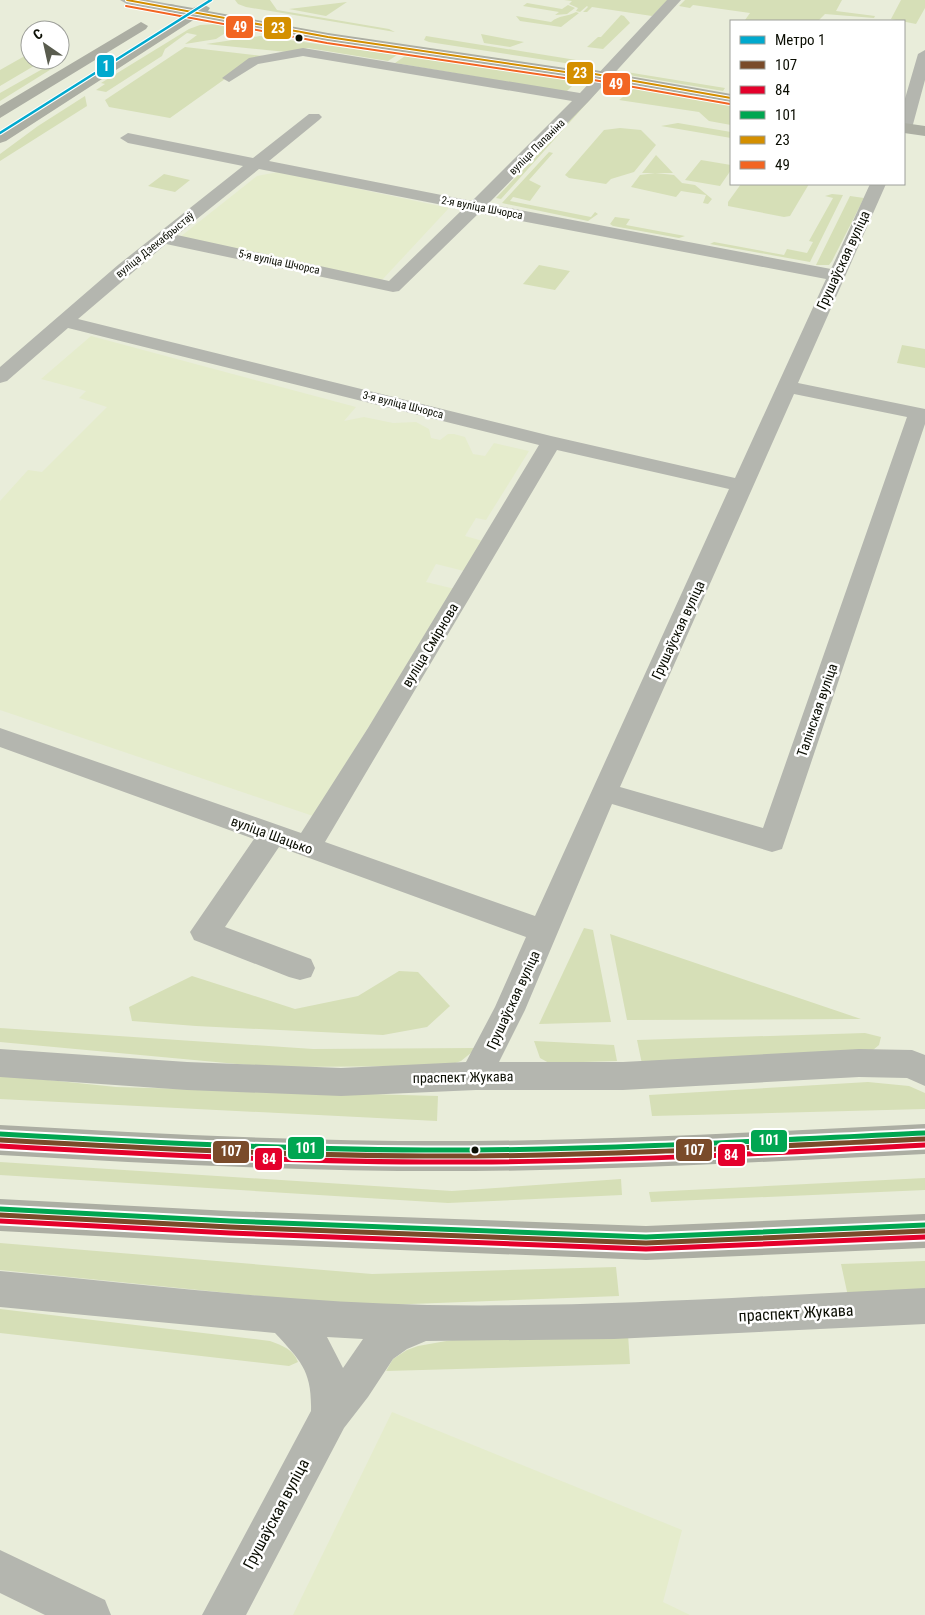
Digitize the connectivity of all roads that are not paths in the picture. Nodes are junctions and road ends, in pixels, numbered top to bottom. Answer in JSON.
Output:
{"nodes":[{"id":1,"x":127,"y":0,"type":"edge"},
{"id":2,"x":674,"y":0,"type":"edge"},
{"id":3,"x":178,"y":2,"type":"edge"},
{"id":4,"x":212,"y":2,"type":"edge"},
{"id":5,"x":194,"y":13,"type":"junction"},
{"id":6,"x":925,"y":54,"type":"edge"},
{"id":7,"x":596,"y":74,"type":"junction"},
{"id":8,"x":229,"y":78,"type":"dead end"},
{"id":9,"x":584,"y":98,"type":"junction"},
{"id":10,"x":730,"y":98,"type":"edge"},
{"id":11,"x":0,"y":113,"type":"edge"},
{"id":12,"x":314,"y":117,"type":"dead end"},
{"id":13,"x":905,"y":124,"type":"edge"},
{"id":14,"x":905,"y":128,"type":"edge"},
{"id":15,"x":925,"y":131,"type":"edge"},
{"id":16,"x":0,"y":138,"type":"edge"},
{"id":17,"x":128,"y":138,"type":"dead end"},
{"id":18,"x":257,"y":163,"type":"junction"},
{"id":19,"x":878,"y":185,"type":"edge"},
{"id":20,"x":474,"y":207,"type":"junction"},
{"id":21,"x":164,"y":238,"type":"junction"},
{"id":22,"x":836,"y":275,"type":"junction"},
{"id":23,"x":394,"y":287,"type":"joint"},
{"id":24,"x":64,"y":322,"type":"junction"},
{"id":25,"x":0,"y":377,"type":"edge"},
{"id":26,"x":786,"y":386,"type":"junction"},
{"id":27,"x":922,"y":414,"type":"edge"},
{"id":28,"x":551,"y":442,"type":"junction"},
{"id":29,"x":743,"y":486,"type":"junction"},
{"id":30,"x":0,"y":737,"type":"edge"},
{"id":31,"x":604,"y":792,"type":"junction"},
{"id":32,"x":264,"y":846,"type":"junction"},
{"id":33,"x":307,"y":848,"type":"junction"},
{"id":34,"x":544,"y":931,"type":"junction"},
{"id":35,"x":300,"y":968,"type":"dead end"},
{"id":36,"x":0,"y":1063,"type":"edge"},
{"id":37,"x":925,"y":1072,"type":"edge"},
{"id":38,"x":476,"y":1076,"type":"junction"},
{"id":39,"x":925,"y":1138,"type":"edge"},
{"id":40,"x":0,"y":1140,"type":"edge"},
{"id":41,"x":0,"y":1215,"type":"edge"},
{"id":42,"x":925,"y":1231,"type":"edge"},
{"id":43,"x":0,"y":1288,"type":"edge"},
{"id":44,"x":925,"y":1306,"type":"edge"},
{"id":45,"x":282,"y":1314,"type":"junction"},
{"id":46,"x":426,"y":1322,"type":"junction"},
{"id":47,"x":330,"y":1414,"type":"junction"},
{"id":48,"x":0,"y":1571,"type":"edge"},
{"id":49,"x":90,"y":1615,"type":"edge"},
{"id":50,"x":223,"y":1615,"type":"edge"}],
"edges":[{"from":1,"to":3,"type":"street"},
{"from":2,"to":7,"type":"street","name":"вуліца Папаніна"},
{"from":3,"to":4,"type":"main road"},
{"from":3,"to":5,"type":"main road"},
{"from":3,"to":11,"type":"main road"},
{"from":4,"to":5,"type":"main road"},
{"from":4,"to":7,"type":"main road"},
{"from":5,"to":7,"type":"main road"},
{"from":5,"to":16,"type":"main road"},
{"from":6,"to":13,"type":"street"},
{"from":7,"to":9,"type":"street","name":"вуліца Папаніна"},
{"from":7,"to":10,"type":"main road"},
{"from":8,"to":9,"type":"street"},
{"from":9,"to":20,"type":"street","name":"вуліца Папаніна"},
{"from":12,"to":18,"type":"street","name":"вуліца Дзекабрыстаў"},
{"from":14,"to":15,"type":"main road"},
{"from":17,"to":18,"type":"street","name":"2-я вуліца Шчорса"},
{"from":18,"to":20,"type":"street","name":"2-я вуліца Шчорса"},
{"from":18,"to":21,"type":"street","name":"вуліца Дзекабрыстаў"},
{"from":19,"to":22,"type":"street","name":"Грушаўская вуліца"},
{"from":20,"to":22,"type":"street","name":"2-я вуліца Шчорса"},
{"from":20,"to":23,"type":"street","name":"вуліца Папаніна"},
{"from":21,"to":23,"type":"street","name":"5-я вуліца Шчорса"},
{"from":21,"to":24,"type":"street","name":"вуліца Дзекабрыстаў"},
{"from":22,"to":26,"type":"street","name":"Грушаўская вуліца"},
{"from":24,"to":25,"type":"street","name":"вуліца Дзекабрыстаў"},
{"from":24,"to":28,"type":"street","name":"3-я вуліца Шчорса"},
{"from":26,"to":27,"type":"street","name":"Талінская вуліца"},
{"from":26,"to":29,"type":"street","name":"Грушаўская вуліца"},
{"from":27,"to":31,"type":"street","name":"Талінская вуліца"},
{"from":28,"to":29,"type":"street","name":"3-я вуліца Шчорса"},
{"from":28,"to":33,"type":"street","name":"вуліца Смірнова"},
{"from":29,"to":31,"type":"street","name":"Грушаўская вуліца"},
{"from":30,"to":32,"type":"street","name":"вуліца Шацько"},
{"from":31,"to":34,"type":"street","name":"Грушаўская вуліца"},
{"from":32,"to":33,"type":"street","name":"вуліца Шацько"},
{"from":32,"to":35,"type":"street"},
{"from":33,"to":34,"type":"street","name":"вуліца Шацько"},
{"from":34,"to":38,"type":"street","name":"Грушаўская вуліца"},
{"from":36,"to":38,"type":"street","name":"праспект Жукава"},
{"from":37,"to":38,"type":"street","name":"праспект Жукава"},
{"from":39,"to":40,"type":"main road"},
{"from":41,"to":42,"type":"main road"},
{"from":43,"to":45,"type":"street","name":"праспект Жукава"},
{"from":44,"to":46,"type":"street","name":"праспект Жукава"},
{"from":45,"to":46,"type":"street","name":"праспект Жукава"},
{"from":45,"to":47,"type":"street","name":"Грушаўская вуліца"},
{"from":46,"to":47,"type":"street","name":"Грушаўская вуліца"},
{"from":47,"to":50,"type":"street","name":"Грушаўская вуліца"},
{"from":48,"to":49,"type":"street"}]}
